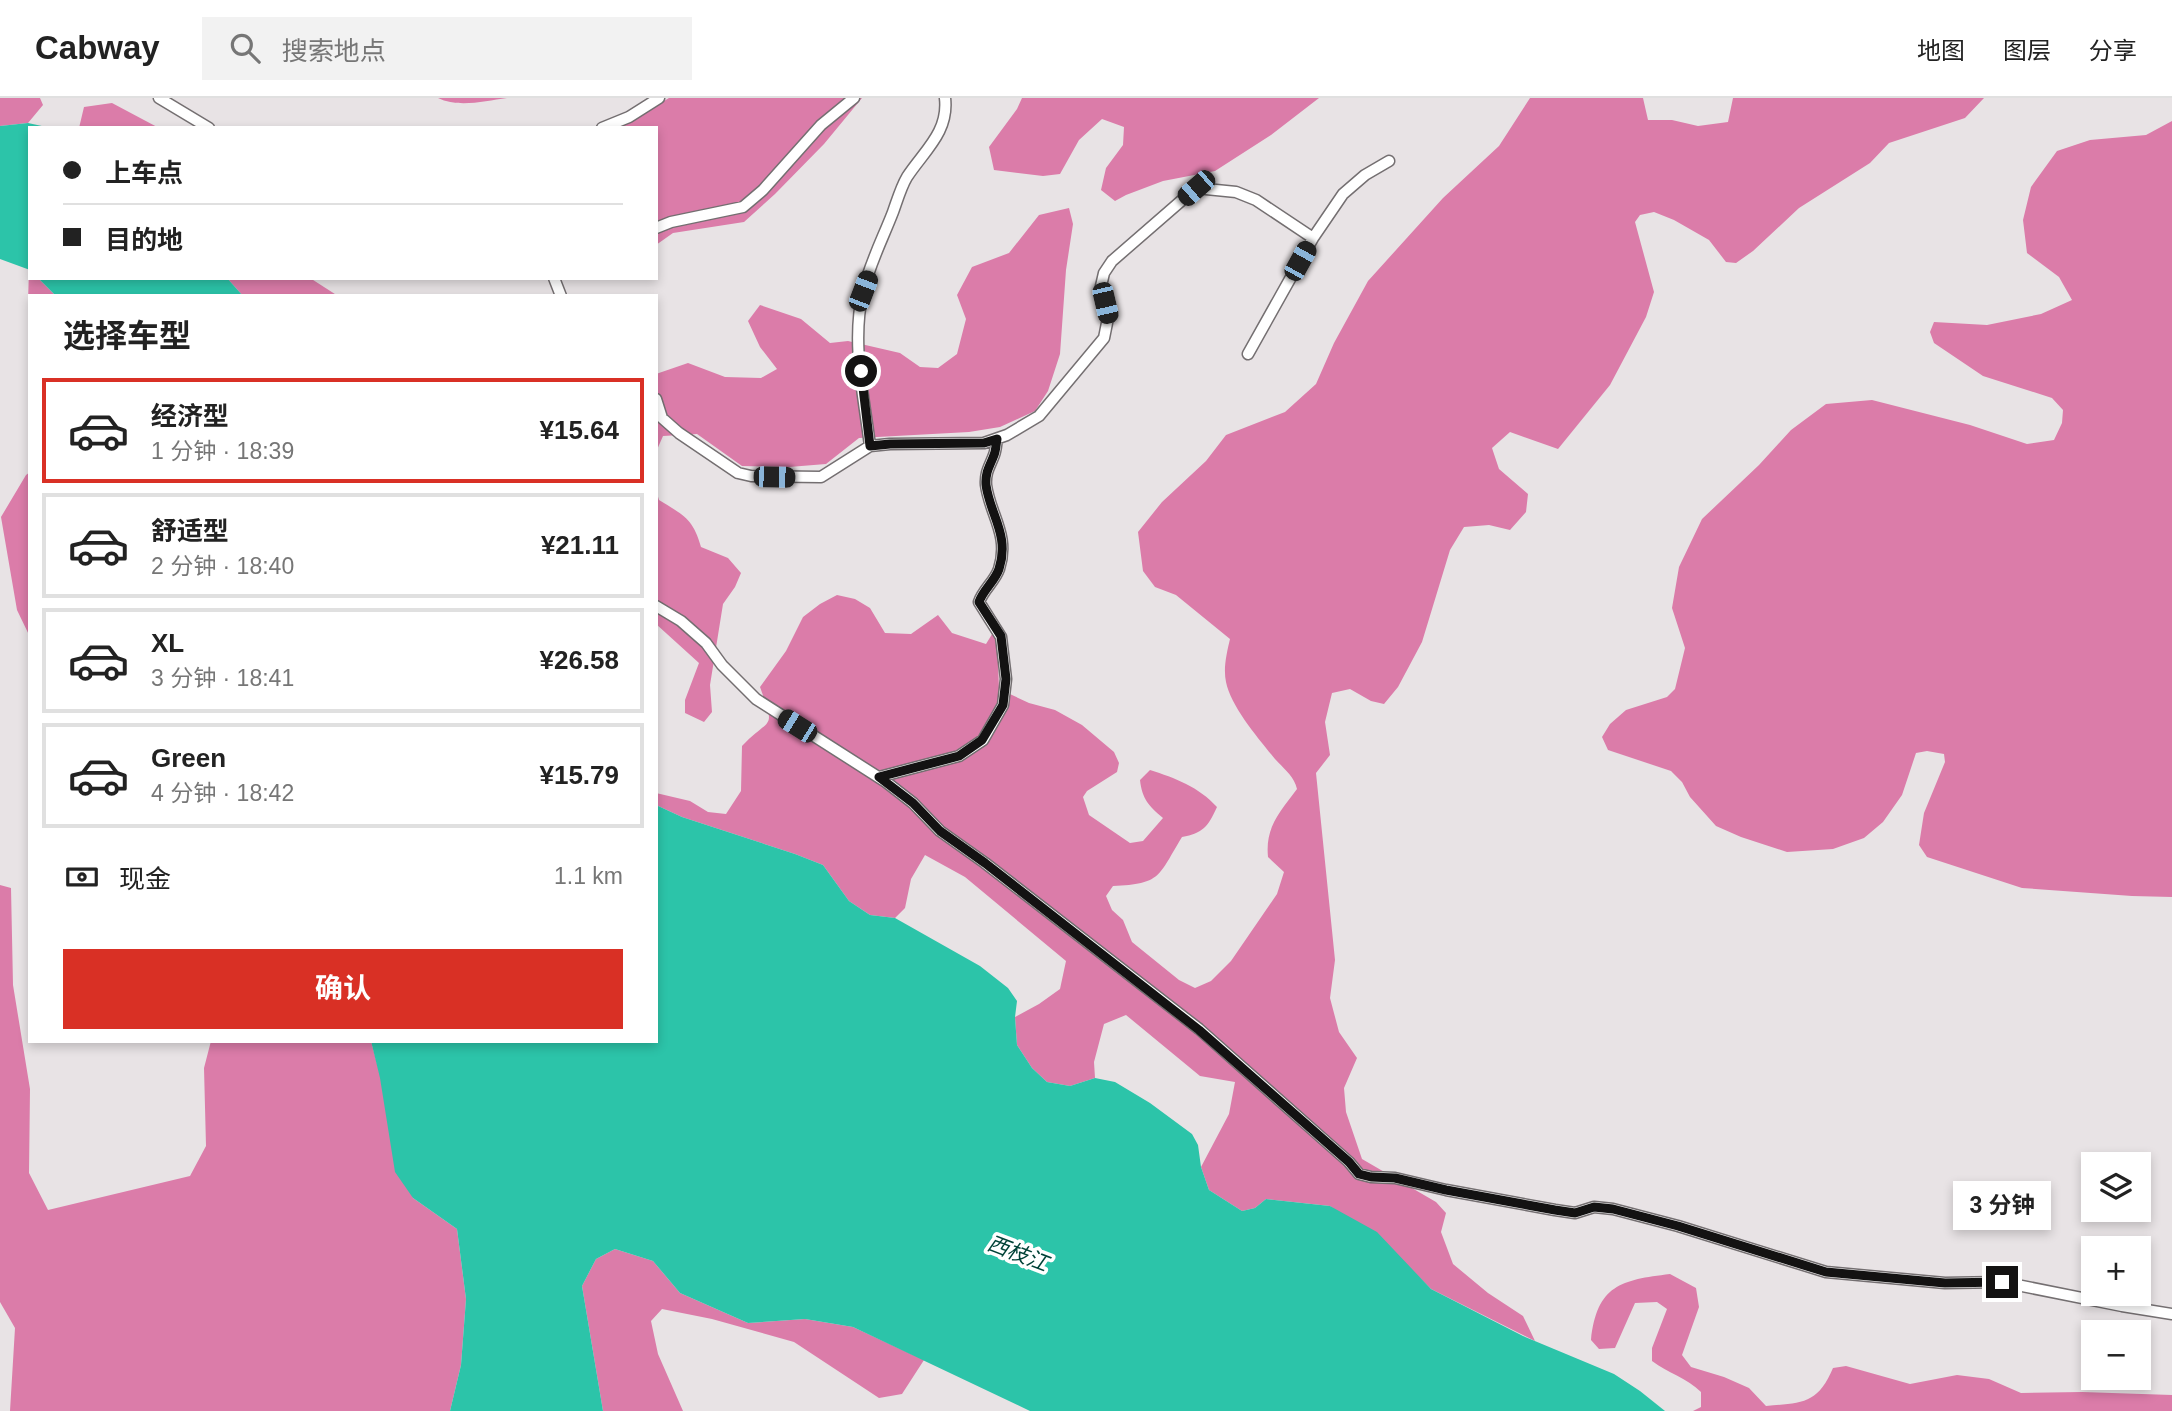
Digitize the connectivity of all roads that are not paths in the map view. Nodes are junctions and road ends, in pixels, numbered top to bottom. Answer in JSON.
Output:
{"nodes":[{"id":1,"x":160,"y":98,"type":"edge"},
{"id":2,"x":659,"y":98,"type":"edge"},
{"id":3,"x":854,"y":98,"type":"edge"},
{"id":4,"x":945,"y":98,"type":"edge"},
{"id":5,"x":206,"y":126,"type":"edge"},
{"id":6,"x":607,"y":126,"type":"edge"},
{"id":7,"x":1389,"y":161,"type":"dead end"},
{"id":8,"x":658,"y":227,"type":"edge"},
{"id":9,"x":1313,"y":238,"type":"junction"},
{"id":10,"x":1248,"y":354,"type":"dead end"},
{"id":11,"x":658,"y":405,"type":"edge"},
{"id":12,"x":997,"y":439,"type":"junction"},
{"id":13,"x":870,"y":446,"type":"junction"},
{"id":14,"x":658,"y":607,"type":"edge"},
{"id":15,"x":879,"y":777,"type":"junction"},
{"id":16,"x":2172,"y":1314,"type":"edge"}],
"edges":[{"from":1,"to":5,"type":"street"},
{"from":2,"to":6,"type":"street"},
{"from":3,"to":8,"type":"street"},
{"from":4,"to":13,"type":"street"},
{"from":7,"to":9,"type":"street"},
{"from":9,"to":10,"type":"street"},
{"from":9,"to":12,"type":"street"},
{"from":11,"to":13,"type":"street"},
{"from":12,"to":13,"type":"street"},
{"from":12,"to":15,"type":"street"},
{"from":14,"to":15,"type":"street"},
{"from":15,"to":16,"type":"street"}]}
